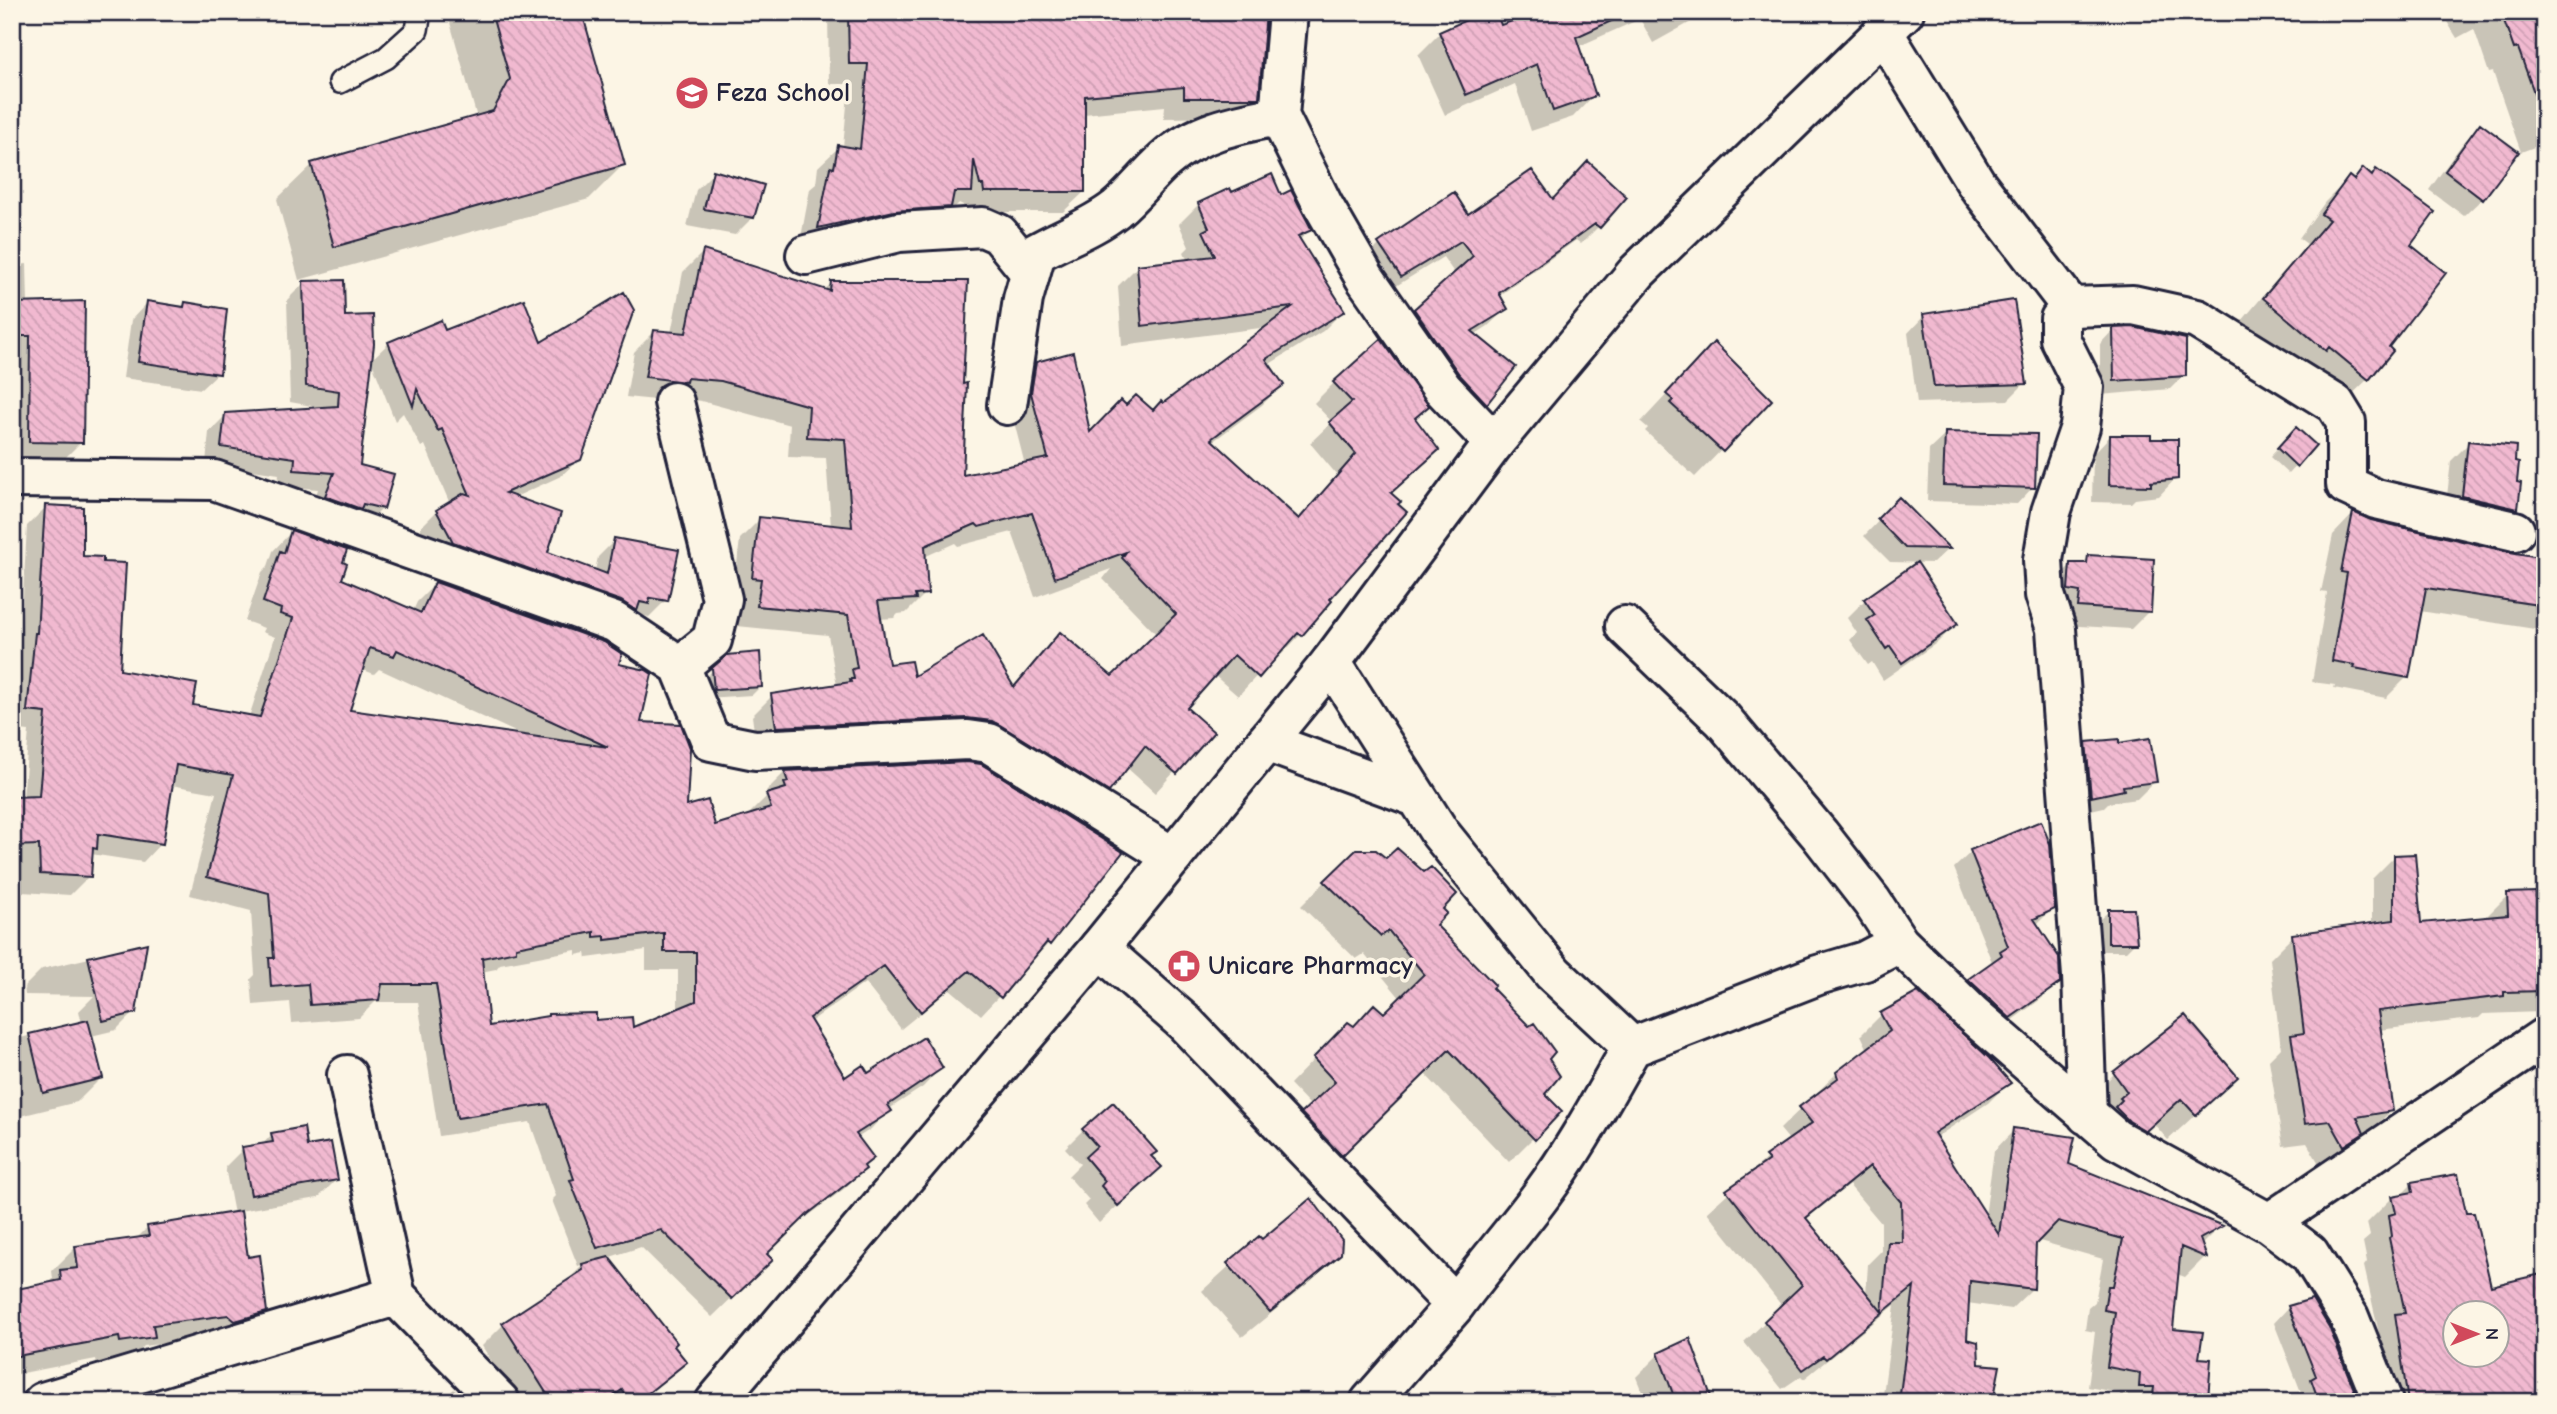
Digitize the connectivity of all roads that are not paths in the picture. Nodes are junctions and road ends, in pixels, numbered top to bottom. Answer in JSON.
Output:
{"nodes":[{"id":1,"x":420,"y":12,"type":"edge"},
{"id":2,"x":1288,"y":12,"type":"edge"},
{"id":3,"x":1894,"y":22,"type":"edge"},
{"id":4,"x":340,"y":82,"type":"dead end"},
{"id":5,"x":1279,"y":116,"type":"junction"},
{"id":6,"x":806,"y":255,"type":"dead end"},
{"id":7,"x":1029,"y":271,"type":"junction"},
{"id":8,"x":2071,"y":307,"type":"junction"},
{"id":9,"x":674,"y":402,"type":"dead end"},
{"id":10,"x":1007,"y":405,"type":"dead end"},
{"id":11,"x":1494,"y":443,"type":"junction"},
{"id":12,"x":12,"y":478,"type":"edge"},
{"id":13,"x":2515,"y":531,"type":"dead end"},
{"id":14,"x":1625,"y":626,"type":"dead end"},
{"id":15,"x":1331,"y":662,"type":"junction"},
{"id":16,"x":680,"y":666,"type":"junction"},
{"id":17,"x":1266,"y":742,"type":"junction"},
{"id":18,"x":1416,"y":797,"type":"junction"},
{"id":19,"x":1173,"y":857,"type":"junction"},
{"id":20,"x":1899,"y":943,"type":"junction"},
{"id":21,"x":1099,"y":948,"type":"junction"},
{"id":22,"x":2545,"y":1037,"type":"edge"},
{"id":23,"x":1632,"y":1047,"type":"junction"},
{"id":24,"x":347,"y":1075,"type":"dead end"},
{"id":25,"x":2087,"y":1115,"type":"junction"},
{"id":26,"x":2269,"y":1223,"type":"junction"},
{"id":27,"x":396,"y":1296,"type":"junction"},
{"id":28,"x":1455,"y":1305,"type":"junction"},
{"id":29,"x":1384,"y":1395,"type":"edge"},
{"id":30,"x":43,"y":1402,"type":"edge"},
{"id":31,"x":500,"y":1402,"type":"edge"},
{"id":32,"x":715,"y":1402,"type":"edge"},
{"id":33,"x":2383,"y":1402,"type":"edge"}],
"edges":[{"from":1,"to":4,"type":"lane"},
{"from":2,"to":5,"type":"street"},
{"from":3,"to":8,"type":"street"},
{"from":3,"to":11,"type":"street"},
{"from":5,"to":7,"type":"street"},
{"from":5,"to":11,"type":"street"},
{"from":6,"to":7,"type":"street"},
{"from":7,"to":10,"type":"street"},
{"from":8,"to":13,"type":"street"},
{"from":8,"to":25,"type":"street"},
{"from":9,"to":16,"type":"street"},
{"from":11,"to":15,"type":"street"},
{"from":12,"to":16,"type":"street"},
{"from":14,"to":20,"type":"street"},
{"from":15,"to":17,"type":"street"},
{"from":15,"to":18,"type":"street"},
{"from":16,"to":19,"type":"street"},
{"from":17,"to":18,"type":"street"},
{"from":17,"to":19,"type":"street"},
{"from":18,"to":23,"type":"street"},
{"from":19,"to":21,"type":"street"},
{"from":20,"to":23,"type":"street"},
{"from":20,"to":25,"type":"street"},
{"from":21,"to":28,"type":"street"},
{"from":21,"to":32,"type":"street"},
{"from":22,"to":26,"type":"street"},
{"from":23,"to":28,"type":"street"},
{"from":24,"to":27,"type":"street"},
{"from":25,"to":26,"type":"street"},
{"from":26,"to":33,"type":"street"},
{"from":27,"to":30,"type":"street"},
{"from":27,"to":31,"type":"street"},
{"from":28,"to":29,"type":"street"}]}
